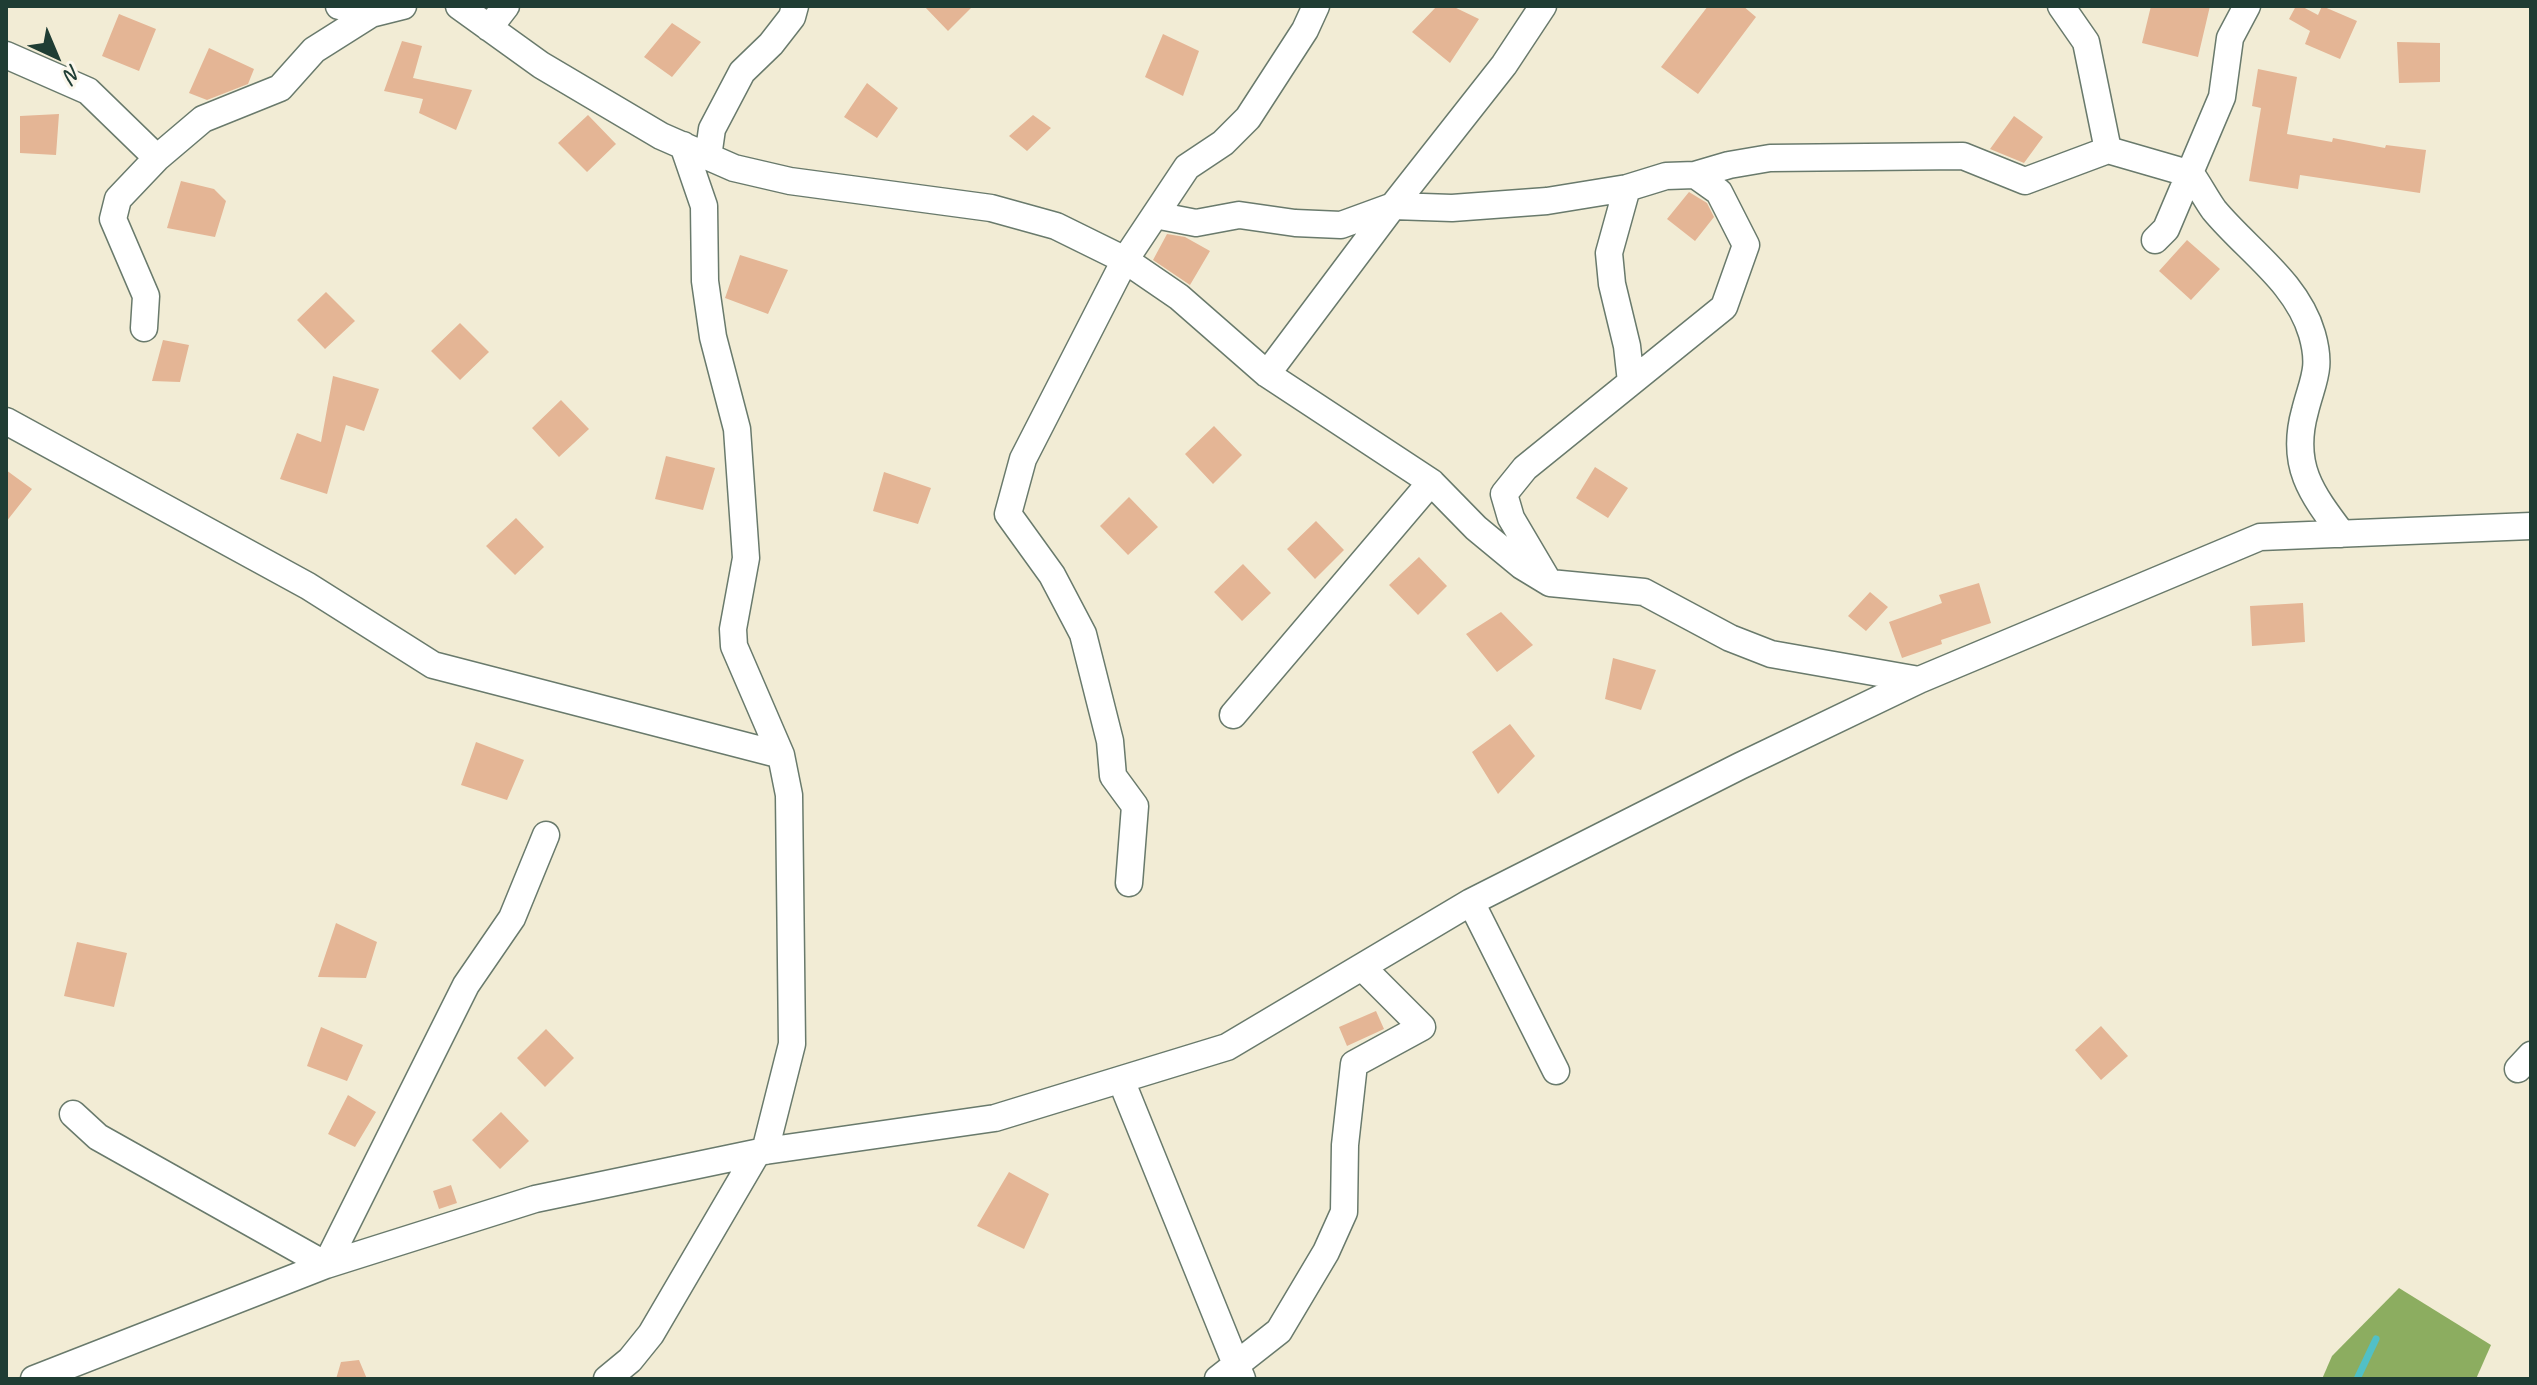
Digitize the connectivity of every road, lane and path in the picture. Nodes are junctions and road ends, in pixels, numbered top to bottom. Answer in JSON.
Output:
{"nodes":[{"id":1,"x":339,"y":6,"type":"edge"},
{"id":2,"x":403,"y":6,"type":"edge"},
{"id":3,"x":459,"y":6,"type":"edge"},
{"id":4,"x":506,"y":6,"type":"edge"},
{"id":5,"x":795,"y":6,"type":"edge"},
{"id":6,"x":1316,"y":6,"type":"edge"},
{"id":7,"x":1543,"y":6,"type":"edge"},
{"id":8,"x":2061,"y":6,"type":"edge"},
{"id":9,"x":2247,"y":6,"type":"edge"},
{"id":10,"x":371,"y":14,"type":"junction"},
{"id":11,"x":489,"y":28,"type":"junction"},
{"id":12,"x":6,"y":55,"type":"edge"},
{"id":13,"x":712,"y":129,"type":"junction"},
{"id":14,"x":672,"y":141,"type":"junction"},
{"id":15,"x":2108,"y":150,"type":"junction"},
{"id":16,"x":708,"y":157,"type":"junction"},
{"id":17,"x":157,"y":158,"type":"junction"},
{"id":18,"x":2191,"y":174,"type":"junction"},
{"id":19,"x":1695,"y":175,"type":"junction"},
{"id":20,"x":1627,"y":188,"type":"junction"},
{"id":21,"x":1393,"y":206,"type":"junction"},
{"id":22,"x":1155,"y":215,"type":"junction"},
{"id":23,"x":2155,"y":240,"type":"dead end"},
{"id":24,"x":1125,"y":260,"type":"junction"},
{"id":25,"x":144,"y":328,"type":"dead end"},
{"id":26,"x":1267,"y":374,"type":"junction"},
{"id":27,"x":1631,"y":382,"type":"junction"},
{"id":28,"x":6,"y":421,"type":"edge"},
{"id":29,"x":1431,"y":482,"type":"junction"},
{"id":30,"x":2531,"y":526,"type":"edge"},
{"id":31,"x":2342,"y":534,"type":"junction"},
{"id":32,"x":1550,"y":583,"type":"junction"},
{"id":33,"x":1840,"y":666,"type":"junction"},
{"id":34,"x":1919,"y":680,"type":"junction"},
{"id":35,"x":1876,"y":701,"type":"junction"},
{"id":36,"x":1233,"y":715,"type":"dead end"},
{"id":37,"x":781,"y":755,"type":"junction"},
{"id":38,"x":546,"y":835,"type":"dead end"},
{"id":39,"x":1129,"y":883,"type":"dead end"},
{"id":40,"x":1471,"y":902,"type":"junction"},
{"id":41,"x":1362,"y":967,"type":"junction"},
{"id":42,"x":1556,"y":1071,"type":"dead end"},
{"id":43,"x":1121,"y":1080,"type":"junction"},
{"id":44,"x":73,"y":1114,"type":"dead end"},
{"id":45,"x":761,"y":1152,"type":"junction"},
{"id":46,"x":326,"y":1265,"type":"junction"},
{"id":47,"x":1232,"y":1375,"type":"edge"},
{"id":48,"x":34,"y":1379,"type":"edge"},
{"id":49,"x":607,"y":1379,"type":"edge"}],
"edges":[{"from":1,"to":10,"type":"street"},
{"from":2,"to":10,"type":"street"},
{"from":3,"to":11,"type":"street"},
{"from":4,"to":11,"type":"street"},
{"from":5,"to":13,"type":"street"},
{"from":6,"to":22,"type":"street"},
{"from":7,"to":21,"type":"street"},
{"from":8,"to":15,"type":"street"},
{"from":9,"to":18,"type":"street"},
{"from":10,"to":17,"type":"street"},
{"from":11,"to":14,"type":"street"},
{"from":12,"to":17,"type":"street"},
{"from":13,"to":14,"type":"street"},
{"from":13,"to":16,"type":"street"},
{"from":14,"to":16,"type":"street"},
{"from":14,"to":37,"type":"street"},
{"from":15,"to":18,"type":"street"},
{"from":15,"to":19,"type":"street"},
{"from":16,"to":24,"type":"street"},
{"from":17,"to":25,"type":"street"},
{"from":18,"to":23,"type":"street"},
{"from":18,"to":31,"type":"street"},
{"from":19,"to":20,"type":"street"},
{"from":19,"to":27,"type":"street"},
{"from":20,"to":21,"type":"street"},
{"from":20,"to":27,"type":"street"},
{"from":21,"to":22,"type":"street"},
{"from":21,"to":26,"type":"street"},
{"from":22,"to":24,"type":"street"},
{"from":24,"to":26,"type":"street"},
{"from":24,"to":39,"type":"street"},
{"from":26,"to":29,"type":"street"},
{"from":27,"to":32,"type":"street"},
{"from":28,"to":37,"type":"street"},
{"from":29,"to":32,"type":"street"},
{"from":29,"to":36,"type":"street"},
{"from":30,"to":31,"type":"street"},
{"from":31,"to":34,"type":"street"},
{"from":32,"to":33,"type":"street"},
{"from":33,"to":34,"type":"street"},
{"from":33,"to":35,"type":"street"},
{"from":34,"to":35,"type":"street"},
{"from":35,"to":40,"type":"street"},
{"from":37,"to":45,"type":"street"},
{"from":38,"to":46,"type":"street"},
{"from":40,"to":41,"type":"street"},
{"from":40,"to":42,"type":"street"},
{"from":41,"to":43,"type":"street"},
{"from":41,"to":47,"type":"street"},
{"from":43,"to":45,"type":"street"},
{"from":43,"to":47,"type":"street"},
{"from":44,"to":46,"type":"street"},
{"from":45,"to":46,"type":"street"},
{"from":45,"to":49,"type":"street"},
{"from":46,"to":48,"type":"street"}]}
